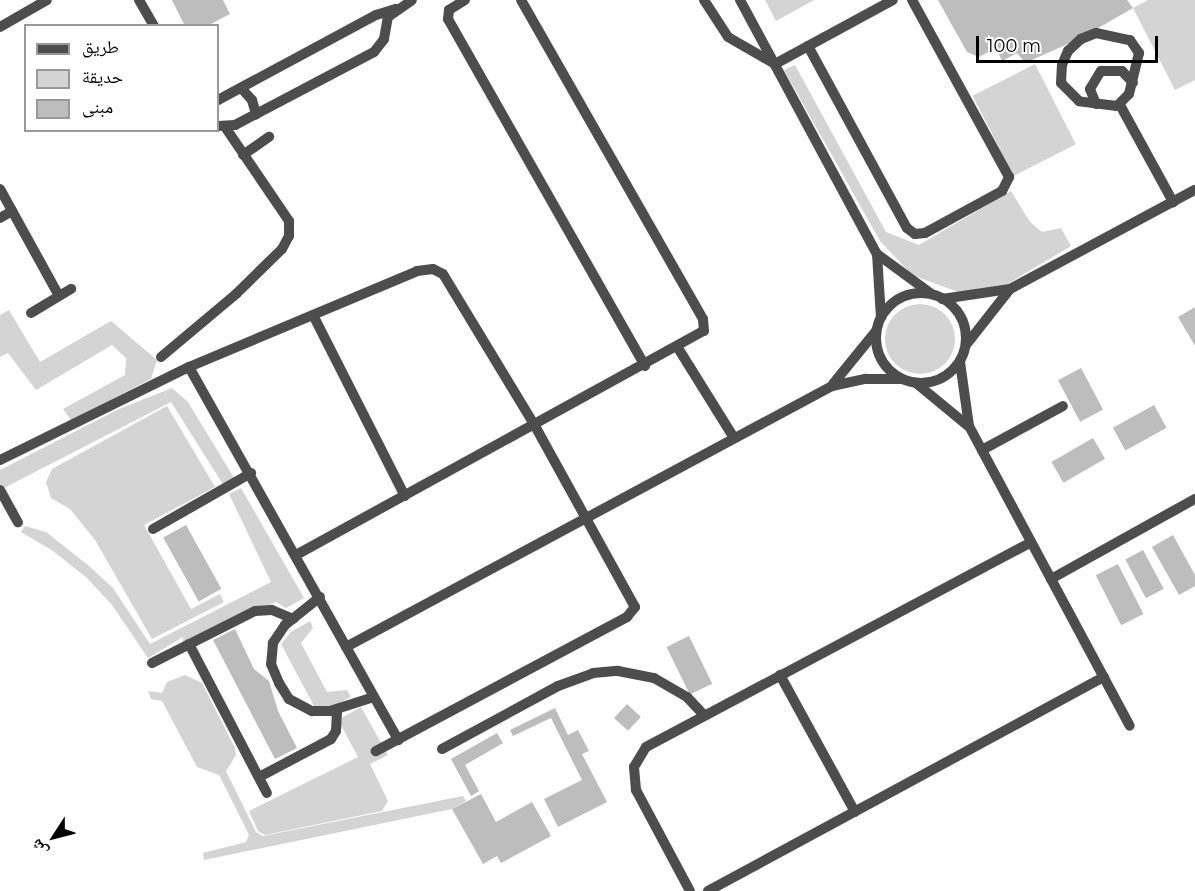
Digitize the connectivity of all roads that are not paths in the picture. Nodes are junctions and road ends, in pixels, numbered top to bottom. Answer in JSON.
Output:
{"nodes":[{"id":1,"x":47,"y":0,"type":"edge"},
{"id":2,"x":139,"y":0,"type":"edge"},
{"id":3,"x":412,"y":0,"type":"edge"},
{"id":4,"x":465,"y":0,"type":"edge"},
{"id":5,"x":521,"y":0,"type":"edge"},
{"id":6,"x":704,"y":0,"type":"edge"},
{"id":7,"x":741,"y":0,"type":"edge"},
{"id":8,"x":893,"y":0,"type":"edge"},
{"id":9,"x":912,"y":0,"type":"edge"},
{"id":10,"x":396,"y":8,"type":"junction"},
{"id":11,"x":369,"y":19,"type":"junction"},
{"id":12,"x":153,"y":24,"type":"edge"},
{"id":13,"x":0,"y":27,"type":"edge"},
{"id":14,"x":384,"y":28,"type":"junction"},
{"id":15,"x":808,"y":46,"type":"junction"},
{"id":16,"x":775,"y":64,"type":"junction"},
{"id":17,"x":1133,"y":83,"type":"junction"},
{"id":18,"x":242,"y":89,"type":"junction"},
{"id":19,"x":219,"y":100,"type":"edge"},
{"id":20,"x":1096,"y":104,"type":"junction"},
{"id":21,"x":1120,"y":105,"type":"junction"},
{"id":22,"x":256,"y":114,"type":"junction"},
{"id":23,"x":221,"y":126,"type":"edge"},
{"id":24,"x":269,"y":138,"type":"dead end"},
{"id":25,"x":243,"y":155,"type":"junction"},
{"id":26,"x":0,"y":189,"type":"edge"},
{"id":27,"x":1195,"y":190,"type":"edge"},
{"id":28,"x":1173,"y":202,"type":"junction"},
{"id":29,"x":12,"y":212,"type":"junction"},
{"id":30,"x":0,"y":218,"type":"edge"},
{"id":31,"x":877,"y":254,"type":"junction"},
{"id":32,"x":71,"y":289,"type":"dead end"},
{"id":33,"x":1010,"y":289,"type":"junction"},
{"id":34,"x":59,"y":296,"type":"junction"},
{"id":35,"x":937,"y":297,"type":"junction"},
{"id":36,"x":31,"y":313,"type":"dead end"},
{"id":37,"x":313,"y":315,"type":"junction"},
{"id":38,"x":882,"y":317,"type":"junction"},
{"id":39,"x":877,"y":328,"type":"junction"},
{"id":40,"x":966,"y":346,"type":"junction"},
{"id":41,"x":678,"y":348,"type":"junction"},
{"id":42,"x":161,"y":357,"type":"dead end"},
{"id":43,"x":960,"y":362,"type":"junction"},
{"id":44,"x":645,"y":366,"type":"junction"},
{"id":45,"x":189,"y":368,"type":"junction"},
{"id":46,"x":902,"y":379,"type":"junction"},
{"id":47,"x":915,"y":383,"type":"junction"},
{"id":48,"x":832,"y":386,"type":"junction"},
{"id":49,"x":1063,"y":406,"type":"dead end"},
{"id":50,"x":535,"y":426,"type":"junction"},
{"id":51,"x":969,"y":426,"type":"junction"},
{"id":52,"x":734,"y":438,"type":"junction"},
{"id":53,"x":981,"y":450,"type":"junction"},
{"id":54,"x":0,"y":460,"type":"edge"},
{"id":55,"x":251,"y":473,"type":"junction"},
{"id":56,"x":0,"y":490,"type":"edge"},
{"id":57,"x":405,"y":496,"type":"junction"},
{"id":58,"x":1195,"y":499,"type":"edge"},
{"id":59,"x":587,"y":518,"type":"junction"},
{"id":60,"x":18,"y":522,"type":"dead end"},
{"id":61,"x":153,"y":529,"type":"dead end"},
{"id":62,"x":1031,"y":542,"type":"junction"},
{"id":63,"x":296,"y":555,"type":"junction"},
{"id":64,"x":1051,"y":579,"type":"junction"},
{"id":65,"x":320,"y":597,"type":"junction"},
{"id":66,"x":289,"y":622,"type":"junction"},
{"id":67,"x":189,"y":644,"type":"junction"},
{"id":68,"x":346,"y":647,"type":"junction"},
{"id":69,"x":152,"y":663,"type":"dead end"},
{"id":70,"x":780,"y":675,"type":"junction"},
{"id":71,"x":1104,"y":677,"type":"junction"},
{"id":72,"x":374,"y":697,"type":"junction"},
{"id":73,"x":334,"y":710,"type":"junction"},
{"id":74,"x":704,"y":715,"type":"junction"},
{"id":75,"x":1130,"y":726,"type":"dead end"},
{"id":76,"x":398,"y":740,"type":"junction"},
{"id":77,"x":442,"y":749,"type":"dead end"},
{"id":78,"x":376,"y":751,"type":"dead end"},
{"id":79,"x":259,"y":777,"type":"junction"},
{"id":80,"x":267,"y":793,"type":"dead end"},
{"id":81,"x":855,"y":812,"type":"junction"},
{"id":82,"x":690,"y":891,"type":"edge"},
{"id":83,"x":708,"y":891,"type":"edge"}],
"edges":[{"from":1,"to":13,"type":"lane"},
{"from":2,"to":12,"type":"lane"},
{"from":3,"to":10,"type":"lane"},
{"from":4,"to":44,"type":"lane"},
{"from":5,"to":41,"type":"lane"},
{"from":6,"to":16,"type":"lane"},
{"from":7,"to":16,"type":"lane"},
{"from":8,"to":15,"type":"lane"},
{"from":9,"to":15,"type":"lane"},
{"from":10,"to":11,"type":"lane"},
{"from":10,"to":14,"type":"lane"},
{"from":11,"to":14,"type":"lane"},
{"from":11,"to":18,"type":"lane"},
{"from":14,"to":22,"type":"lane"},
{"from":15,"to":16,"type":"lane"},
{"from":16,"to":31,"type":"lane"},
{"from":17,"to":20,"type":"lane"},
{"from":17,"to":20,"type":"lane"},
{"from":17,"to":21,"type":"lane"},
{"from":18,"to":19,"type":"lane"},
{"from":18,"to":22,"type":"lane"},
{"from":20,"to":21,"type":"lane"},
{"from":21,"to":28,"type":"lane"},
{"from":22,"to":23,"type":"lane"},
{"from":23,"to":25,"type":"lane"},
{"from":24,"to":25,"type":"lane"},
{"from":25,"to":42,"type":"lane"},
{"from":26,"to":29,"type":"lane"},
{"from":27,"to":28,"type":"lane"},
{"from":28,"to":33,"type":"lane"},
{"from":29,"to":30,"type":"lane"},
{"from":29,"to":34,"type":"lane"},
{"from":31,"to":35,"type":"lane"},
{"from":31,"to":38,"type":"lane"},
{"from":32,"to":34,"type":"lane"},
{"from":33,"to":35,"type":"lane"},
{"from":33,"to":40,"type":"lane"},
{"from":34,"to":36,"type":"lane"},
{"from":35,"to":38,"type":"lane"},
{"from":35,"to":40,"type":"lane"},
{"from":37,"to":45,"type":"lane"},
{"from":37,"to":50,"type":"lane"},
{"from":37,"to":57,"type":"lane"},
{"from":38,"to":39,"type":"lane"},
{"from":39,"to":46,"type":"lane"},
{"from":39,"to":48,"type":"lane"},
{"from":40,"to":43,"type":"lane"},
{"from":41,"to":44,"type":"lane"},
{"from":41,"to":52,"type":"lane"},
{"from":43,"to":47,"type":"lane"},
{"from":43,"to":51,"type":"lane"},
{"from":44,"to":50,"type":"lane"},
{"from":45,"to":54,"type":"lane"},
{"from":45,"to":55,"type":"lane"},
{"from":46,"to":47,"type":"lane"},
{"from":46,"to":48,"type":"lane"},
{"from":47,"to":51,"type":"lane"},
{"from":48,"to":52,"type":"lane"},
{"from":49,"to":53,"type":"lane"},
{"from":50,"to":57,"type":"lane"},
{"from":50,"to":59,"type":"lane"},
{"from":51,"to":53,"type":"lane"},
{"from":52,"to":59,"type":"lane"},
{"from":53,"to":62,"type":"lane"},
{"from":55,"to":61,"type":"lane"},
{"from":55,"to":63,"type":"lane"},
{"from":56,"to":60,"type":"lane"},
{"from":57,"to":63,"type":"lane"},
{"from":58,"to":64,"type":"lane"},
{"from":59,"to":68,"type":"lane"},
{"from":59,"to":76,"type":"lane"},
{"from":62,"to":64,"type":"lane"},
{"from":62,"to":70,"type":"lane"},
{"from":63,"to":65,"type":"lane"},
{"from":64,"to":71,"type":"lane"},
{"from":65,"to":66,"type":"lane"},
{"from":65,"to":68,"type":"lane"},
{"from":66,"to":67,"type":"lane"},
{"from":66,"to":73,"type":"lane"},
{"from":67,"to":69,"type":"lane"},
{"from":67,"to":79,"type":"lane"},
{"from":68,"to":72,"type":"lane"},
{"from":70,"to":74,"type":"lane"},
{"from":70,"to":81,"type":"lane"},
{"from":71,"to":75,"type":"lane"},
{"from":71,"to":81,"type":"lane"},
{"from":72,"to":73,"type":"lane"},
{"from":72,"to":76,"type":"lane"},
{"from":73,"to":79,"type":"lane"},
{"from":74,"to":77,"type":"lane"},
{"from":74,"to":82,"type":"lane"},
{"from":76,"to":78,"type":"lane"},
{"from":79,"to":80,"type":"lane"},
{"from":81,"to":83,"type":"lane"}]}
